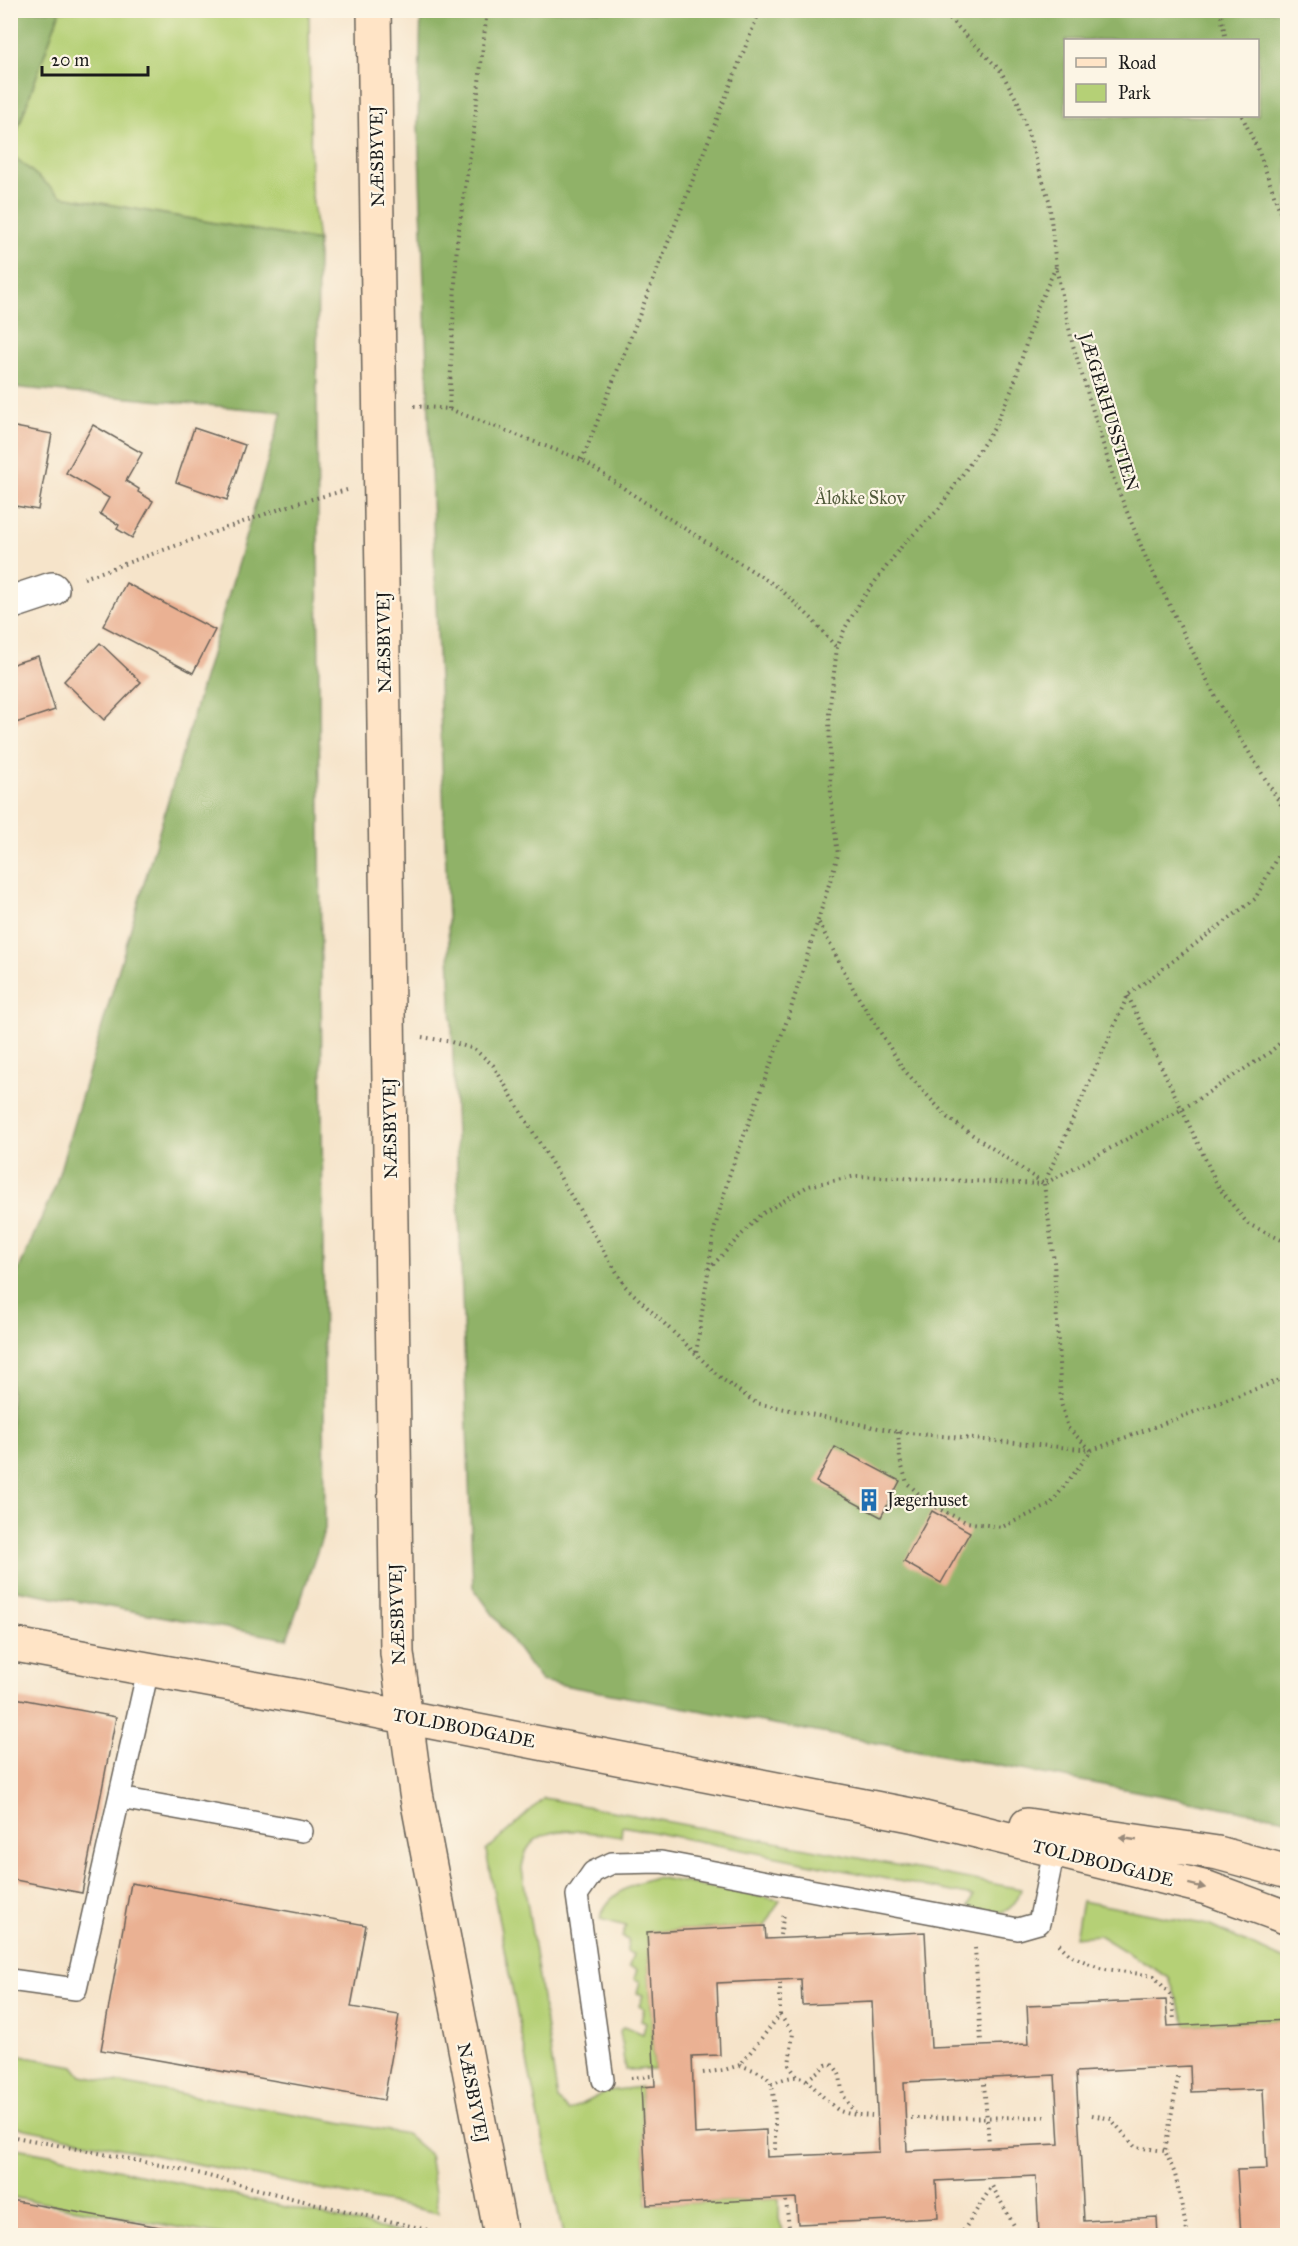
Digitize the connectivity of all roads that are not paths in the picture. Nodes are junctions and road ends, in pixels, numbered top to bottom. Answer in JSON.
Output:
{"nodes":[{"id":1,"x":374,"y":10,"type":"edge"},
{"id":2,"x":52,"y":589,"type":"road end"},
{"id":3,"x":10,"y":603,"type":"edge"},
{"id":4,"x":10,"y":1644,"type":"edge"},
{"id":5,"x":148,"y":1670,"type":"junction"},
{"id":6,"x":405,"y":1718,"type":"junction"},
{"id":7,"x":120,"y":1798,"type":"junction"},
{"id":8,"x":916,"y":1816,"type":"junction"},
{"id":9,"x":302,"y":1832,"type":"dead end"},
{"id":10,"x":1054,"y":1851,"type":"junction"},
{"id":11,"x":1287,"y":1872,"type":"edge"},
{"id":12,"x":1287,"y":1918,"type":"edge"},
{"id":13,"x":10,"y":1980,"type":"edge"},
{"id":14,"x":603,"y":2080,"type":"dead end"},
{"id":15,"x":501,"y":2235,"type":"edge"}],
"edges":[{"from":1,"to":6,"type":"street","name":"NÆSBYVEJ"},
{"from":2,"to":3,"type":"street"},
{"from":4,"to":5,"type":"street","name":"TOLDBODGADE"},
{"from":5,"to":6,"type":"street","name":"TOLDBODGADE"},
{"from":5,"to":7,"type":"lane"},
{"from":6,"to":8,"type":"street","name":"TOLDBODGADE"},
{"from":6,"to":15,"type":"street","name":"NÆSBYVEJ"},
{"from":7,"to":9,"type":"lane"},
{"from":7,"to":13,"type":"lane"},
{"from":8,"to":10,"type":"street","name":"TOLDBODGADE"},
{"from":11,"to":8,"type":"street","name":"TOLDBODGADE","one_way":true},
{"from":10,"to":12,"type":"street","name":"TOLDBODGADE","one_way":true},
{"from":10,"to":14,"type":"lane"}]}
